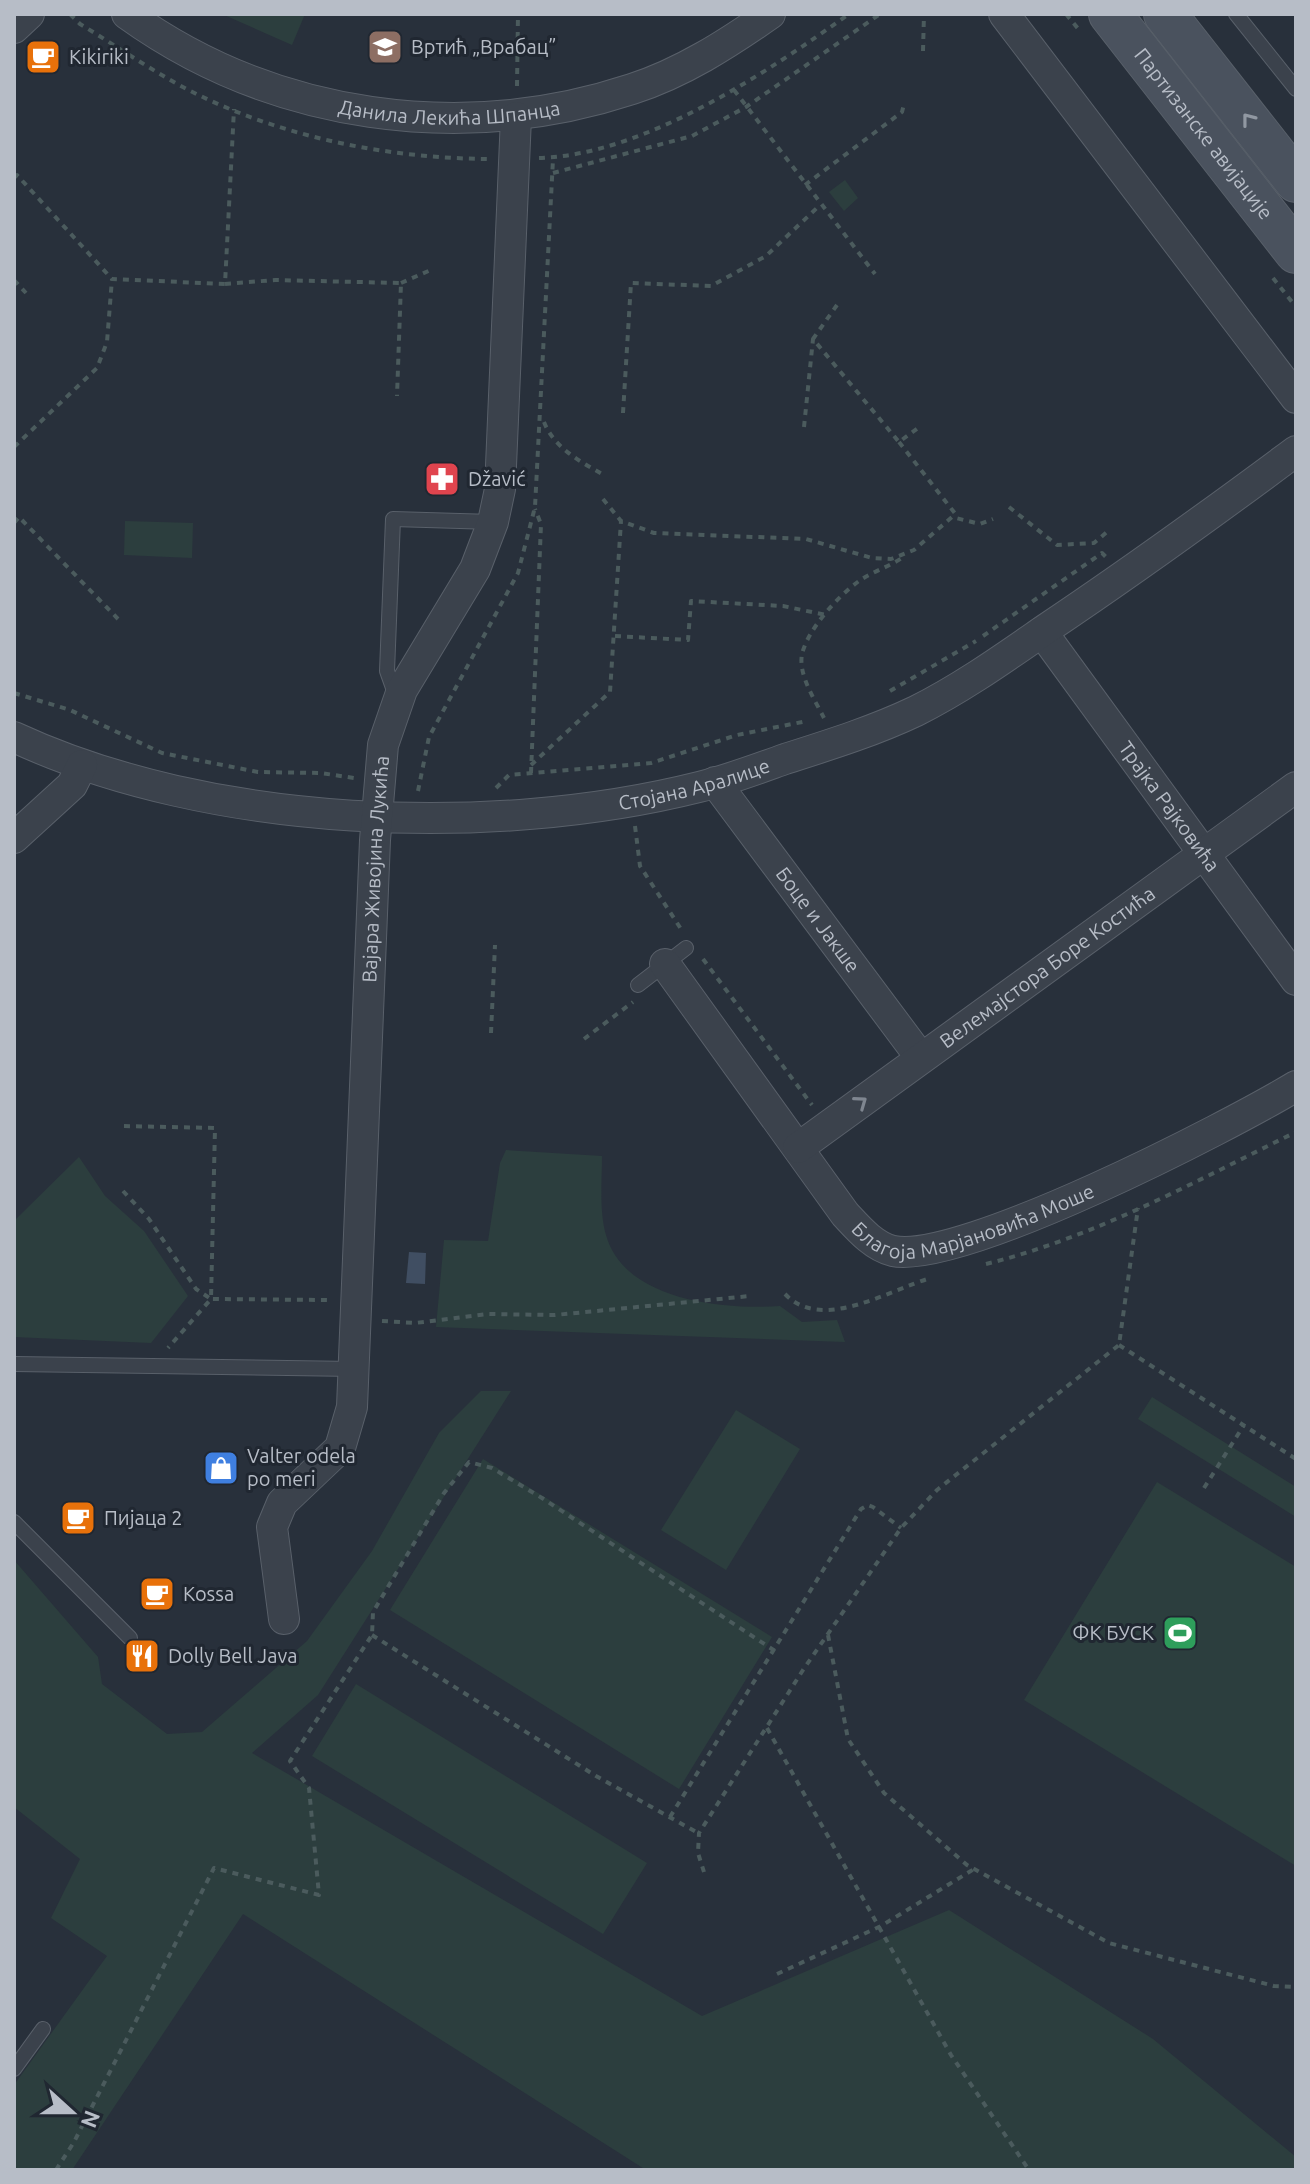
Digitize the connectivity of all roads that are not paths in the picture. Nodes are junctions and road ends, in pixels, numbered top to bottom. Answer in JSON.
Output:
{"nodes":[{"id":1,"x":29,"y":14,"type":"edge"},
{"id":2,"x":127,"y":14,"type":"edge"},
{"id":3,"x":770,"y":14,"type":"edge"},
{"id":4,"x":1004,"y":14,"type":"edge"},
{"id":5,"x":1110,"y":14,"type":"edge"},
{"id":6,"x":1165,"y":14,"type":"edge"},
{"id":7,"x":1236,"y":14,"type":"edge"},
{"id":8,"x":14,"y":28,"type":"edge"},
{"id":9,"x":1296,"y":89,"type":"edge"},
{"id":10,"x":516,"y":117,"type":"junction"},
{"id":11,"x":1296,"y":181,"type":"edge"},
{"id":12,"x":1296,"y":252,"type":"edge"},
{"id":13,"x":1296,"y":398,"type":"edge"},
{"id":14,"x":1296,"y":451,"type":"edge"},
{"id":15,"x":493,"y":522,"type":"junction"},
{"id":16,"x":1042,"y":632,"type":"junction"},
{"id":17,"x":398,"y":700,"type":"junction"},
{"id":18,"x":14,"y":737,"type":"edge"},
{"id":19,"x":82,"y":765,"type":"junction"},
{"id":20,"x":715,"y":782,"type":"junction"},
{"id":21,"x":1296,"y":787,"type":"edge"},
{"id":22,"x":377,"y":816,"type":"junction"},
{"id":23,"x":14,"y":838,"type":"edge"},
{"id":24,"x":1205,"y":855,"type":"junction"},
{"id":25,"x":684,"y":951,"type":"joint"},
{"id":26,"x":1296,"y":980,"type":"edge"},
{"id":27,"x":638,"y":985,"type":"dead end"},
{"id":28,"x":921,"y":1058,"type":"junction"},
{"id":29,"x":1296,"y":1086,"type":"edge"},
{"id":30,"x":798,"y":1148,"type":"junction"},
{"id":31,"x":14,"y":1364,"type":"edge"},
{"id":32,"x":355,"y":1369,"type":"junction"},
{"id":33,"x":14,"y":1522,"type":"edge"},
{"id":34,"x":284,"y":1619,"type":"dead end"},
{"id":35,"x":130,"y":1638,"type":"dead end"},
{"id":36,"x":43,"y":2029,"type":"dead end"},
{"id":37,"x":14,"y":2069,"type":"edge"}],
"edges":[{"from":1,"to":8,"type":"street"},
{"from":2,"to":10,"type":"street","name":"Данила Лекића Шпанца"},
{"from":3,"to":10,"type":"street","name":"Данила Лекића Шпанца"},
{"from":4,"to":13,"type":"street"},
{"from":5,"to":12,"type":"main road","name":"Партизанске авијације"},
{"from":11,"to":6,"type":"main road","one_way":true},
{"from":7,"to":9,"type":"lane"},
{"from":10,"to":15,"type":"street","name":"Вајара Живојина Лукића"},
{"from":14,"to":16,"type":"street","name":"Стојана Аралице"},
{"from":15,"to":17,"type":"street","name":"Вајара Живојина Лукића"},
{"from":15,"to":17,"type":"lane"},
{"from":16,"to":20,"type":"street","name":"Стојана Аралице"},
{"from":16,"to":24,"type":"street","name":"Трајка Рајковића"},
{"from":17,"to":22,"type":"street","name":"Вајара Живојина Лукића"},
{"from":18,"to":19,"type":"street","name":"Стојана Аралице"},
{"from":19,"to":22,"type":"street","name":"Стојана Аралице"},
{"from":19,"to":23,"type":"street"},
{"from":20,"to":22,"type":"street","name":"Стојана Аралице"},
{"from":20,"to":28,"type":"street","name":"Боце и Јакше"},
{"from":21,"to":24,"type":"street","name":"Велемајстора Боре Костића"},
{"from":22,"to":32,"type":"street","name":"Вајара Живојина Лукића"},
{"from":24,"to":26,"type":"street","name":"Трајка Рајковића"},
{"from":24,"to":28,"type":"street","name":"Велемајстора Боре Костића"},
{"from":25,"to":27,"type":"lane"},
{"from":25,"to":30,"type":"street","name":"Благоја Марјановића Моше"},
{"from":30,"to":28,"type":"street","name":"Велемајстора Боре Костића","one_way":true},
{"from":29,"to":30,"type":"street","name":"Благоја Марјановића Моше"},
{"from":31,"to":32,"type":"lane"},
{"from":32,"to":34,"type":"street","name":"Вајара Живојина Лукића"},
{"from":33,"to":35,"type":"lane"},
{"from":36,"to":37,"type":"lane"}]}
